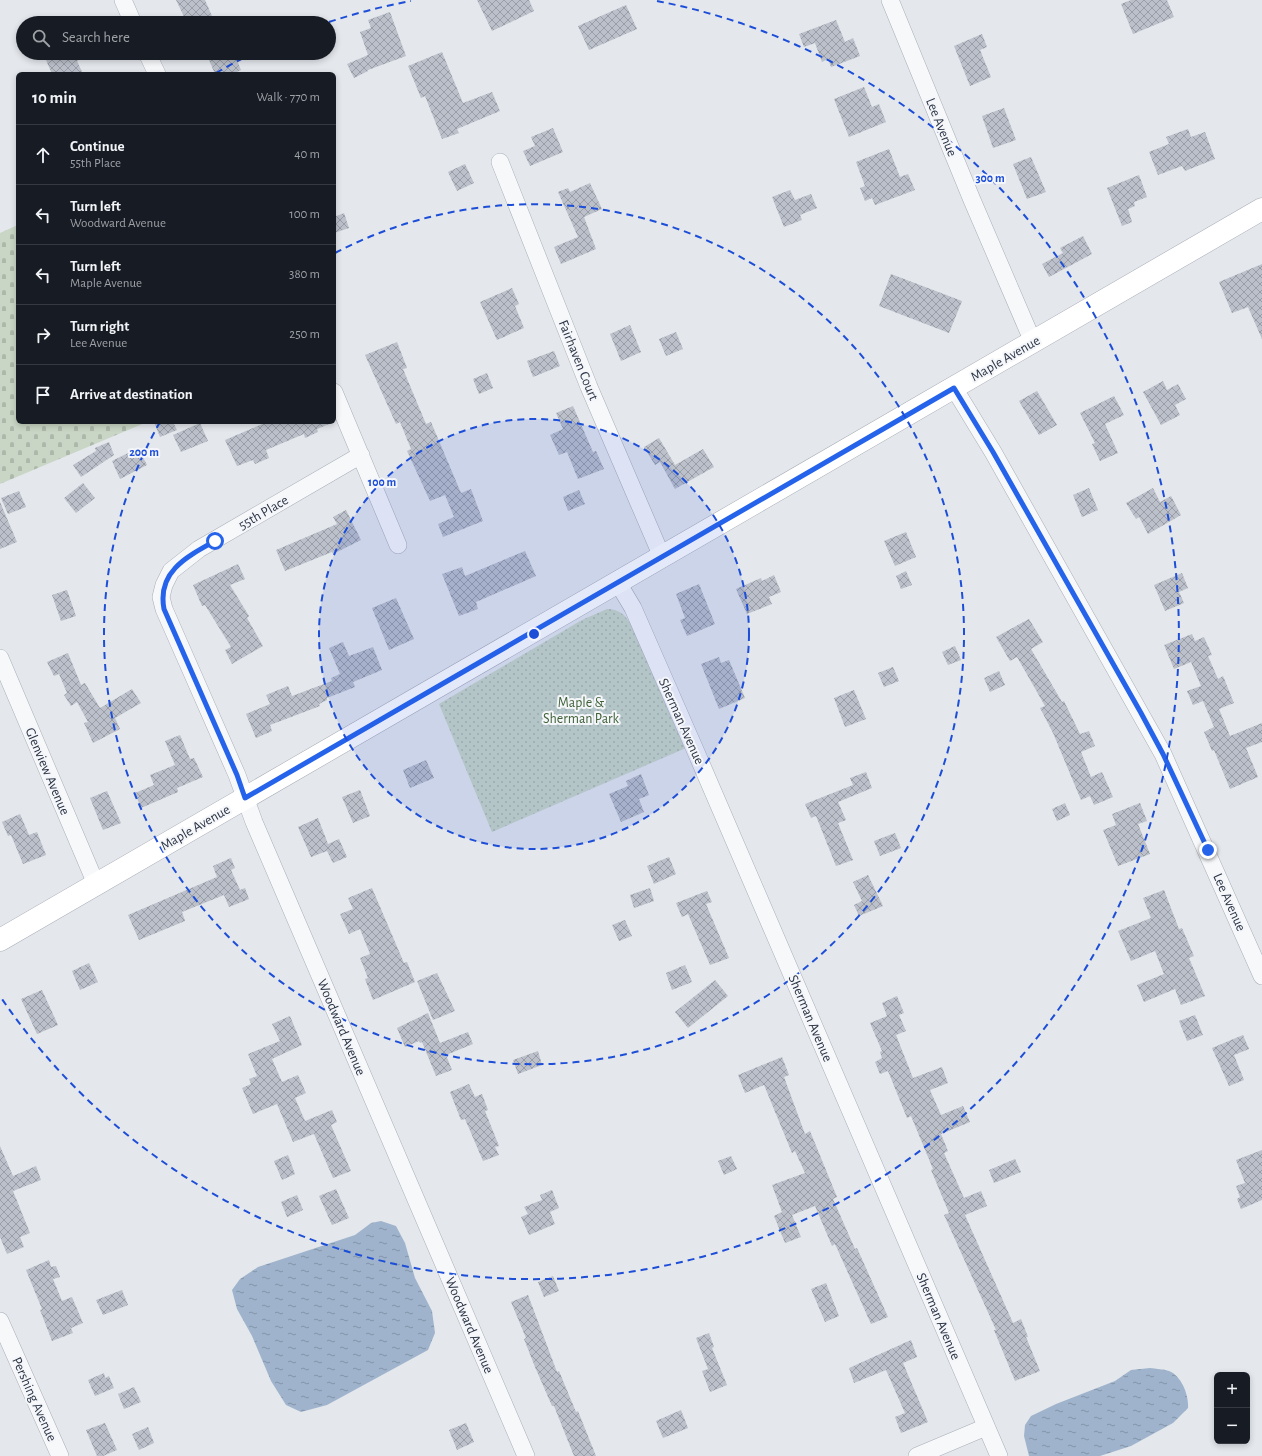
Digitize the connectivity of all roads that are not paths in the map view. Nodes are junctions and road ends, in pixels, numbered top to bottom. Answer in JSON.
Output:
{"nodes":[{"id":1,"x":123,"y":0,"type":"edge"},
{"id":2,"x":890,"y":0,"type":"edge"},
{"id":3,"x":130,"y":16,"type":"edge"},
{"id":4,"x":150,"y":60,"type":"edge"},
{"id":5,"x":156,"y":72,"type":"edge"},
{"id":6,"x":500,"y":162,"type":"dead end"},
{"id":7,"x":1262,"y":209,"type":"edge"},
{"id":8,"x":1033,"y":342,"type":"junction"},
{"id":9,"x":954,"y":388,"type":"junction"},
{"id":10,"x":336,"y":397,"type":"edge"},
{"id":11,"x":361,"y":455,"type":"junction"},
{"id":12,"x":398,"y":545,"type":"dead end"},
{"id":13,"x":662,"y":557,"type":"junction"},
{"id":14,"x":618,"y":583,"type":"junction"},
{"id":15,"x":162,"y":597,"type":"joint"},
{"id":16,"x":0,"y":658,"type":"edge"},
{"id":17,"x":245,"y":798,"type":"junction"},
{"id":18,"x":96,"y":884,"type":"junction"},
{"id":19,"x":0,"y":940,"type":"edge"},
{"id":20,"x":1262,"y":976,"type":"edge"},
{"id":21,"x":0,"y":1320,"type":"edge"},
{"id":22,"x":986,"y":1427,"type":"junction"},
{"id":23,"x":60,"y":1456,"type":"edge"},
{"id":24,"x":526,"y":1456,"type":"edge"},
{"id":25,"x":917,"y":1456,"type":"edge"},
{"id":26,"x":999,"y":1456,"type":"edge"}],
"edges":[{"from":1,"to":3,"type":"street"},
{"from":2,"to":8,"type":"street","name":"Lee Avenue"},
{"from":4,"to":5,"type":"street"},
{"from":6,"to":13,"type":"street","name":"Fairhaven Court"},
{"from":7,"to":8,"type":"main road","name":"Maple Avenue"},
{"from":8,"to":9,"type":"main road","name":"Maple Avenue"},
{"from":9,"to":13,"type":"main road","name":"Maple Avenue"},
{"from":9,"to":20,"type":"street","name":"Lee Avenue"},
{"from":10,"to":11,"type":"street"},
{"from":11,"to":12,"type":"street"},
{"from":11,"to":15,"type":"street","name":"55th Place"},
{"from":13,"to":14,"type":"main road","name":"Maple Avenue"},
{"from":14,"to":17,"type":"main road","name":"Maple Avenue"},
{"from":14,"to":22,"type":"street","name":"Sherman Avenue"},
{"from":15,"to":17,"type":"street","name":"Woodward Avenue"},
{"from":16,"to":18,"type":"street","name":"Glenview Avenue"},
{"from":17,"to":18,"type":"main road","name":"Maple Avenue"},
{"from":17,"to":24,"type":"street","name":"Woodward Avenue"},
{"from":18,"to":19,"type":"main road","name":"Maple Avenue"},
{"from":21,"to":23,"type":"street","name":"Pershing Avenue"},
{"from":22,"to":25,"type":"street"},
{"from":22,"to":26,"type":"street","name":"Sherman Avenue"}]}
